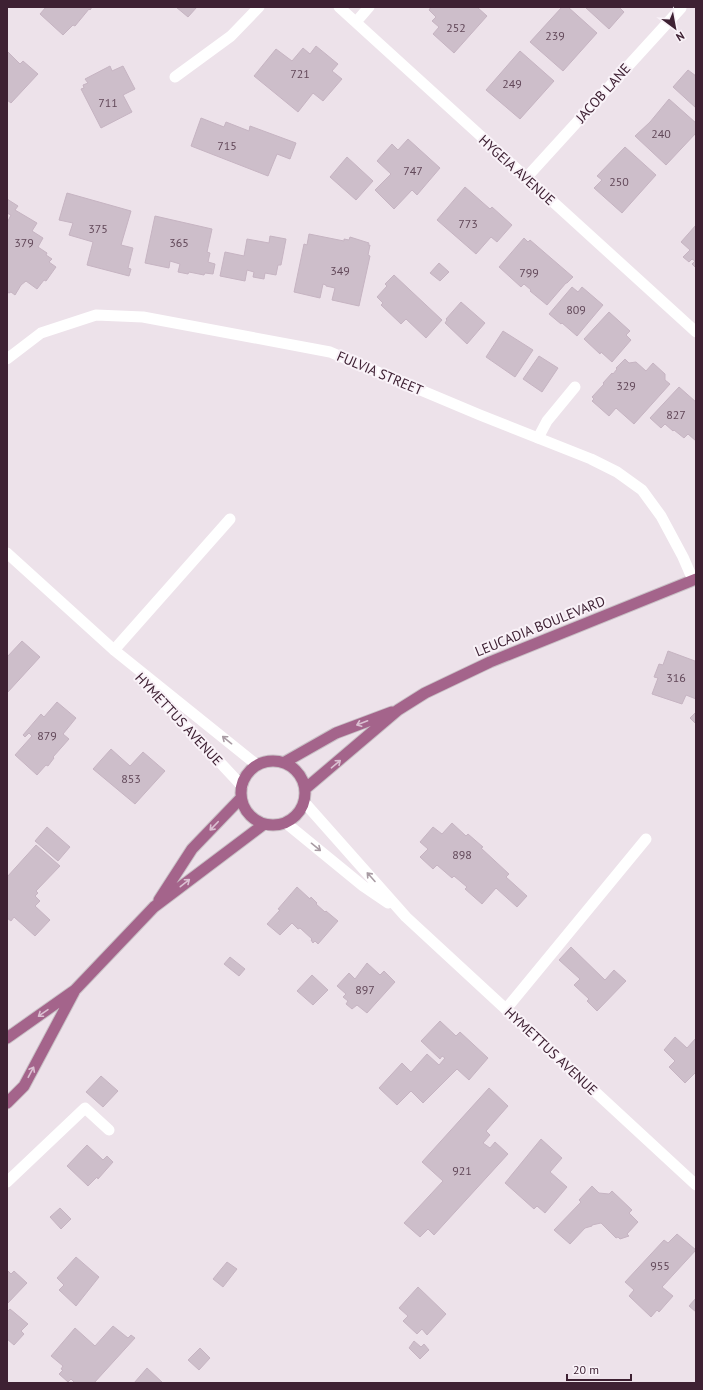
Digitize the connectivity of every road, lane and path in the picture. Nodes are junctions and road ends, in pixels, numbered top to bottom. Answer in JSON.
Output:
{"nodes":[{"id":1,"x":258,"y":7,"type":"edge"},
{"id":2,"x":339,"y":7,"type":"edge"},
{"id":3,"x":369,"y":7,"type":"edge"},
{"id":4,"x":681,"y":8,"type":"edge"},
{"id":5,"x":356,"y":22,"type":"junction"},
{"id":6,"x":175,"y":77,"type":"dead end"},
{"id":7,"x":526,"y":178,"type":"junction"},
{"id":8,"x":696,"y":332,"type":"edge"},
{"id":9,"x":7,"y":359,"type":"edge"},
{"id":10,"x":575,"y":387,"type":"dead end"},
{"id":11,"x":538,"y":438,"type":"junction"},
{"id":12,"x":230,"y":519,"type":"dead end"},
{"id":13,"x":7,"y":554,"type":"edge"},
{"id":14,"x":695,"y":579,"type":"edge"},
{"id":15,"x":115,"y":651,"type":"junction"},
{"id":16,"x":398,"y":710,"type":"junction"},
{"id":17,"x":284,"y":762,"type":"junction"},
{"id":18,"x":257,"y":765,"type":"junction"},
{"id":19,"x":242,"y":786,"type":"junction"},
{"id":20,"x":306,"y":789,"type":"junction"},
{"id":21,"x":241,"y":798,"type":"junction"},
{"id":22,"x":304,"y":802,"type":"junction"},
{"id":23,"x":286,"y":822,"type":"junction"},
{"id":24,"x":264,"y":824,"type":"junction"},
{"id":25,"x":646,"y":839,"type":"dead end"},
{"id":26,"x":154,"y":907,"type":"junction"},
{"id":27,"x":406,"y":917,"type":"junction"},
{"id":28,"x":75,"y":990,"type":"junction"},
{"id":29,"x":506,"y":1009,"type":"junction"},
{"id":30,"x":7,"y":1038,"type":"edge"},
{"id":31,"x":7,"y":1103,"type":"edge"},
{"id":32,"x":109,"y":1130,"type":"dead end"},
{"id":33,"x":7,"y":1182,"type":"edge"},
{"id":34,"x":696,"y":1185,"type":"edge"}],
"edges":[{"from":1,"to":6,"type":"street"},
{"from":2,"to":5,"type":"street","name":"HYGEIA AVENUE"},
{"from":3,"to":5,"type":"street"},
{"from":4,"to":7,"type":"street","name":"JACOB LANE"},
{"from":5,"to":7,"type":"street","name":"HYGEIA AVENUE"},
{"from":7,"to":8,"type":"street","name":"HYGEIA AVENUE"},
{"from":9,"to":11,"type":"street","name":"FULVIA STREET"},
{"from":10,"to":11,"type":"street"},
{"from":11,"to":14,"type":"street","name":"FULVIA STREET"},
{"from":12,"to":15,"type":"street"},
{"from":13,"to":15,"type":"street","name":"HYMETTUS AVENUE"},
{"from":14,"to":16,"type":"main road","name":"LEUCADIA BOULEVARD"},
{"from":18,"to":15,"type":"street","name":"HYMETTUS AVENUE","one_way":true},
{"from":15,"to":19,"type":"street","name":"HYMETTUS AVENUE"},
{"from":16,"to":17,"type":"main road","name":"LEUCADIA BOULEVARD","one_way":true},
{"from":20,"to":16,"type":"main road","name":"LEUCADIA BOULEVARD","one_way":true},
{"from":17,"to":18,"type":"main road"},
{"from":17,"to":20,"type":"main road"},
{"from":18,"to":19,"type":"main road"},
{"from":19,"to":21,"type":"main road"},
{"from":20,"to":22,"type":"main road"},
{"from":21,"to":24,"type":"main road"},
{"from":21,"to":26,"type":"main road","one_way":true},
{"from":22,"to":23,"type":"main road"},
{"from":27,"to":22,"type":"street","name":"HYMETTUS AVENUE","one_way":true},
{"from":23,"to":24,"type":"main road"},
{"from":23,"to":27,"type":"street","name":"HYMETTUS AVENUE","one_way":true},
{"from":26,"to":24,"type":"main road","one_way":true},
{"from":25,"to":29,"type":"street"},
{"from":26,"to":28,"type":"main road"},
{"from":27,"to":29,"type":"street","name":"HYMETTUS AVENUE"},
{"from":28,"to":30,"type":"main road","one_way":true},
{"from":31,"to":28,"type":"main road","one_way":true},
{"from":29,"to":34,"type":"street","name":"HYMETTUS AVENUE"},
{"from":32,"to":33,"type":"street"}]}
